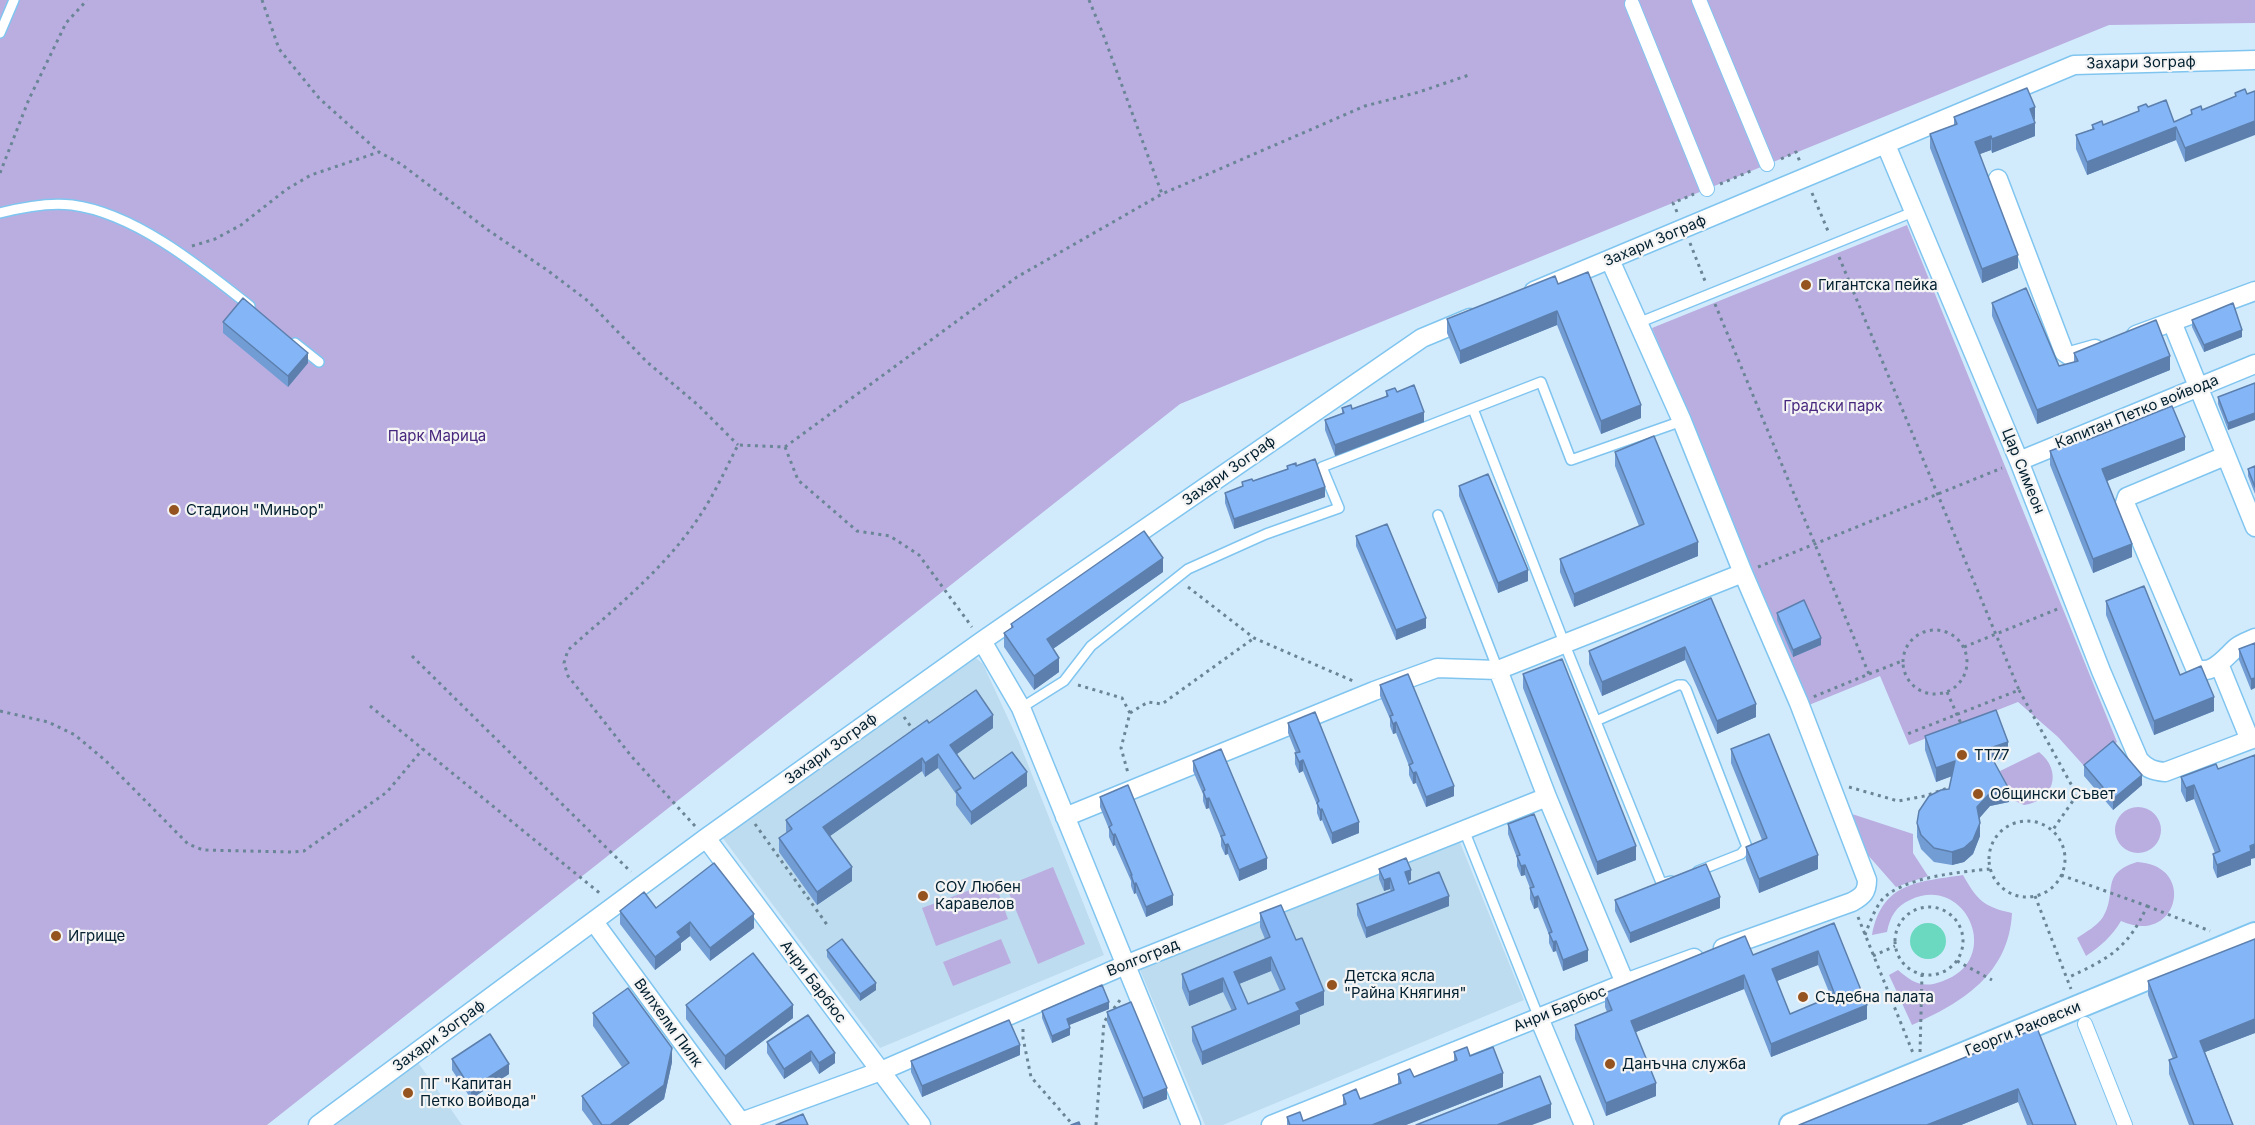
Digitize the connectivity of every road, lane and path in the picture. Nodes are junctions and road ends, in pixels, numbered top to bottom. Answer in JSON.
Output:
{"nodes":[{"id":1,"x":14,"y":0,"type":"edge"},
{"id":2,"x":87,"y":0,"type":"edge"},
{"id":3,"x":262,"y":0,"type":"edge"},
{"id":4,"x":1089,"y":0,"type":"edge"},
{"id":5,"x":1699,"y":0,"type":"edge"},
{"id":6,"x":1632,"y":4,"type":"dead end"},
{"id":7,"x":0,"y":33,"type":"edge"},
{"id":8,"x":2255,"y":60,"type":"edge"},
{"id":9,"x":1469,"y":75,"type":"dead end"},
{"id":10,"x":1886,"y":145,"type":"junction"},
{"id":11,"x":379,"y":152,"type":"junction"},
{"id":12,"x":1767,"y":164,"type":"dead end"},
{"id":13,"x":0,"y":174,"type":"edge"},
{"id":14,"x":1998,"y":179,"type":"dead end"},
{"id":15,"x":1707,"y":189,"type":"dead end"},
{"id":16,"x":1162,"y":194,"type":"junction"},
{"id":17,"x":1913,"y":212,"type":"junction"},
{"id":18,"x":0,"y":213,"type":"edge"},
{"id":19,"x":1833,"y":244,"type":"junction"},
{"id":20,"x":177,"y":251,"type":"junction"},
{"id":21,"x":1610,"y":260,"type":"junction"},
{"id":22,"x":2255,"y":291,"type":"edge"},
{"id":23,"x":1711,"y":294,"type":"junction"},
{"id":24,"x":1515,"y":299,"type":"edge"},
{"id":25,"x":256,"y":311,"type":"edge"},
{"id":26,"x":1484,"y":312,"type":"edge"},
{"id":27,"x":2172,"y":322,"type":"junction"},
{"id":28,"x":1638,"y":323,"type":"junction"},
{"id":29,"x":283,"y":333,"type":"edge"},
{"id":30,"x":319,"y":362,"type":"dead end"},
{"id":31,"x":2255,"y":364,"type":"edge"},
{"id":32,"x":2197,"y":387,"type":"junction"},
{"id":33,"x":1473,"y":409,"type":"junction"},
{"id":34,"x":1682,"y":421,"type":"junction"},
{"id":35,"x":738,"y":445,"type":"junction"},
{"id":36,"x":785,"y":447,"type":"junction"},
{"id":37,"x":2225,"y":456,"type":"junction"},
{"id":38,"x":2019,"y":461,"type":"junction"},
{"id":39,"x":1936,"y":494,"type":"junction"},
{"id":40,"x":1438,"y":515,"type":"dead end"},
{"id":41,"x":2255,"y":527,"type":"edge"},
{"id":42,"x":1815,"y":543,"type":"junction"},
{"id":43,"x":1743,"y":573,"type":"junction"},
{"id":44,"x":1177,"y":578,"type":"junction"},
{"id":45,"x":2075,"y":602,"type":"junction"},
{"id":46,"x":1995,"y":634,"type":"junction"},
{"id":47,"x":1254,"y":638,"type":"junction"},
{"id":48,"x":2255,"y":638,"type":"edge"},
{"id":49,"x":982,"y":641,"type":"junction"},
{"id":50,"x":1565,"y":645,"type":"junction"},
{"id":51,"x":1964,"y":646,"type":"junction"},
{"id":52,"x":412,"y":656,"type":"dead end"},
{"id":53,"x":1902,"y":661,"type":"junction"},
{"id":54,"x":2219,"y":664,"type":"junction"},
{"id":55,"x":1498,"y":670,"type":"junction"},
{"id":56,"x":1869,"y":674,"type":"junction"},
{"id":57,"x":1064,"y":681,"type":"junction"},
{"id":58,"x":2019,"y":690,"type":"junction"},
{"id":59,"x":1374,"y":691,"type":"junction"},
{"id":60,"x":1947,"y":692,"type":"junction"},
{"id":61,"x":1799,"y":703,"type":"junction"},
{"id":62,"x":370,"y":706,"type":"dead end"},
{"id":63,"x":1021,"y":708,"type":"junction"},
{"id":64,"x":0,"y":711,"type":"edge"},
{"id":65,"x":1130,"y":713,"type":"junction"},
{"id":66,"x":1957,"y":714,"type":"junction"},
{"id":67,"x":1596,"y":721,"type":"junction"},
{"id":68,"x":1965,"y":734,"type":"edge"},
{"id":69,"x":1905,"y":735,"type":"dead end"},
{"id":70,"x":2253,"y":739,"type":"edge"},
{"id":71,"x":423,"y":749,"type":"junction"},
{"id":72,"x":1830,"y":782,"type":"junction"},
{"id":73,"x":1953,"y":786,"type":"edge"},
{"id":74,"x":1132,"y":789,"type":"junction"},
{"id":75,"x":1547,"y":797,"type":"junction"},
{"id":76,"x":746,"y":810,"type":"junction"},
{"id":77,"x":1065,"y":817,"type":"junction"},
{"id":78,"x":1464,"y":830,"type":"junction"},
{"id":79,"x":2052,"y":831,"type":"junction"},
{"id":80,"x":706,"y":838,"type":"junction"},
{"id":81,"x":1990,"y":869,"type":"junction"},
{"id":82,"x":1689,"y":874,"type":"edge"},
{"id":83,"x":2061,"y":875,"type":"junction"},
{"id":84,"x":1678,"y":879,"type":"edge"},
{"id":85,"x":644,"y":884,"type":"junction"},
{"id":86,"x":2035,"y":896,"type":"junction"},
{"id":87,"x":1852,"y":902,"type":"junction"},
{"id":88,"x":615,"y":906,"type":"junction"},
{"id":89,"x":2147,"y":906,"type":"junction"},
{"id":90,"x":594,"y":921,"type":"junction"},
{"id":91,"x":828,"y":926,"type":"dead end"},
{"id":92,"x":1865,"y":935,"type":"junction"},
{"id":93,"x":2246,"y":938,"type":"edge"},
{"id":94,"x":1895,"y":946,"type":"junction"},
{"id":95,"x":1874,"y":956,"type":"junction"},
{"id":96,"x":1957,"y":961,"type":"junction"},
{"id":97,"x":1125,"y":965,"type":"junction"},
{"id":98,"x":1922,"y":974,"type":"junction"},
{"id":99,"x":2067,"y":978,"type":"junction"},
{"id":100,"x":1992,"y":980,"type":"dead end"},
{"id":101,"x":1625,"y":983,"type":"junction"},
{"id":102,"x":1132,"y":984,"type":"junction"},
{"id":103,"x":1024,"y":1009,"type":"junction"},
{"id":104,"x":2081,"y":1016,"type":"junction"},
{"id":105,"x":1539,"y":1018,"type":"junction"},
{"id":106,"x":881,"y":1071,"type":"junction"},
{"id":107,"x":1920,"y":1071,"type":"junction"},
{"id":108,"x":742,"y":1124,"type":"edge"},
{"id":109,"x":318,"y":1125,"type":"edge"},
{"id":110,"x":921,"y":1125,"type":"edge"},
{"id":111,"x":1073,"y":1125,"type":"edge"},
{"id":112,"x":1096,"y":1125,"type":"edge"},
{"id":113,"x":1191,"y":1125,"type":"edge"},
{"id":114,"x":1271,"y":1125,"type":"edge"},
{"id":115,"x":1584,"y":1125,"type":"edge"},
{"id":116,"x":1791,"y":1125,"type":"edge"},
{"id":117,"x":2125,"y":1125,"type":"edge"}],
"edges":[{"from":1,"to":7,"type":"lane"},
{"from":2,"to":13,"type":"path"},
{"from":3,"to":11,"type":"path"},
{"from":4,"to":16,"type":"path"},
{"from":5,"to":12,"type":"street"},
{"from":6,"to":15,"type":"street"},
{"from":8,"to":10,"type":"street","name":"Захари Зограф"},
{"from":9,"to":16,"type":"path"},
{"from":10,"to":17,"type":"street","name":"Цар Симеон"},
{"from":10,"to":21,"type":"street","name":"Захари Зограф"},
{"from":11,"to":20,"type":"path"},
{"from":11,"to":35,"type":"path"},
{"from":14,"to":27,"type":"street"},
{"from":16,"to":36,"type":"path"},
{"from":17,"to":19,"type":"lane"},
{"from":17,"to":38,"type":"street","name":"Цар Симеон"},
{"from":18,"to":20,"type":"lane"},
{"from":19,"to":23,"type":"lane"},
{"from":19,"to":39,"type":"path"},
{"from":20,"to":25,"type":"lane"},
{"from":21,"to":24,"type":"street","name":"Захари Зограф"},
{"from":21,"to":28,"type":"street"},
{"from":22,"to":27,"type":"street"},
{"from":23,"to":28,"type":"lane"},
{"from":23,"to":42,"type":"path"},
{"from":26,"to":49,"type":"street","name":"Захари Зограф"},
{"from":27,"to":32,"type":"street"},
{"from":28,"to":34,"type":"street"},
{"from":29,"to":30,"type":"lane"},
{"from":31,"to":32,"type":"street","name":"Капитан Петко войвода"},
{"from":32,"to":37,"type":"street"},
{"from":32,"to":38,"type":"street","name":"Капитан Петко войвода"},
{"from":33,"to":34,"type":"lane"},
{"from":33,"to":44,"type":"lane"},
{"from":33,"to":50,"type":"lane"},
{"from":34,"to":43,"type":"street"},
{"from":35,"to":36,"type":"path"},
{"from":35,"to":80,"type":"path"},
{"from":36,"to":49,"type":"path"},
{"from":37,"to":41,"type":"street"},
{"from":37,"to":54,"type":"street"},
{"from":38,"to":39,"type":"path"},
{"from":38,"to":45,"type":"street","name":"Цар Симеон"},
{"from":39,"to":42,"type":"path"},
{"from":39,"to":46,"type":"path"},
{"from":40,"to":55,"type":"lane"},
{"from":42,"to":43,"type":"path"},
{"from":42,"to":56,"type":"path"},
{"from":43,"to":50,"type":"street"},
{"from":43,"to":61,"type":"street"},
{"from":44,"to":47,"type":"path"},
{"from":44,"to":57,"type":"lane"},
{"from":45,"to":46,"type":"path"},
{"from":45,"to":70,"type":"street","name":"Цар Симеон"},
{"from":46,"to":51,"type":"path"},
{"from":46,"to":58,"type":"path"},
{"from":47,"to":59,"type":"path"},
{"from":47,"to":65,"type":"path"},
{"from":48,"to":54,"type":"street"},
{"from":49,"to":63,"type":"street"},
{"from":49,"to":76,"type":"street","name":"Захари Зограф"},
{"from":50,"to":55,"type":"street"},
{"from":50,"to":67,"type":"lane"},
{"from":51,"to":53,"type":"path"},
{"from":51,"to":60,"type":"path"},
{"from":52,"to":85,"type":"path"},
{"from":53,"to":56,"type":"path"},
{"from":53,"to":60,"type":"path"},
{"from":54,"to":70,"type":"street"},
{"from":55,"to":59,"type":"street"},
{"from":55,"to":75,"type":"street"},
{"from":56,"to":61,"type":"path"},
{"from":57,"to":63,"type":"lane"},
{"from":57,"to":65,"type":"path"},
{"from":58,"to":66,"type":"path"},
{"from":58,"to":79,"type":"path"},
{"from":59,"to":74,"type":"street"},
{"from":60,"to":66,"type":"path"},
{"from":61,"to":72,"type":"street"},
{"from":62,"to":71,"type":"path"},
{"from":63,"to":77,"type":"street"},
{"from":64,"to":71,"type":"path"},
{"from":65,"to":74,"type":"path"},
{"from":66,"to":68,"type":"path"},
{"from":66,"to":69,"type":"path"},
{"from":67,"to":82,"type":"lane"},
{"from":67,"to":84,"type":"lane"},
{"from":71,"to":88,"type":"path"},
{"from":72,"to":73,"type":"path"},
{"from":72,"to":87,"type":"street"},
{"from":74,"to":77,"type":"street"},
{"from":75,"to":78,"type":"street","name":"Волгоград"},
{"from":75,"to":101,"type":"street"},
{"from":76,"to":80,"type":"street","name":"Захари Зограф"},
{"from":76,"to":91,"type":"path"},
{"from":77,"to":97,"type":"street"},
{"from":78,"to":97,"type":"street","name":"Волгоград"},
{"from":78,"to":105,"type":"lane"},
{"from":79,"to":81,"type":"path"},
{"from":79,"to":83,"type":"path"},
{"from":80,"to":85,"type":"street","name":"Захари Зограф"},
{"from":80,"to":106,"type":"street","name":"Анри Барбюс"},
{"from":81,"to":86,"type":"path"},
{"from":81,"to":92,"type":"path"},
{"from":83,"to":86,"type":"path"},
{"from":83,"to":89,"type":"path"},
{"from":85,"to":88,"type":"street","name":"Захари Зограф"},
{"from":86,"to":99,"type":"path"},
{"from":87,"to":92,"type":"path"},
{"from":87,"to":101,"type":"street","name":"Анри Барбюс"},
{"from":88,"to":90,"type":"street","name":"Захари Зограф"},
{"from":89,"to":93,"type":"path"},
{"from":89,"to":99,"type":"path"},
{"from":90,"to":108,"type":"street","name":"Вилхелм Пилк"},
{"from":90,"to":109,"type":"street","name":"Захари Зограф"},
{"from":92,"to":95,"type":"path"},
{"from":93,"to":104,"type":"street","name":"Георги Раковски"},
{"from":94,"to":95,"type":"path"},
{"from":94,"to":96,"type":"path"},
{"from":94,"to":98,"type":"path"},
{"from":95,"to":107,"type":"path"},
{"from":96,"to":98,"type":"path"},
{"from":96,"to":100,"type":"path"},
{"from":97,"to":102,"type":"street"},
{"from":97,"to":103,"type":"street","name":"Волгоград"},
{"from":98,"to":107,"type":"path"},
{"from":99,"to":104,"type":"path"},
{"from":101,"to":105,"type":"street","name":"Анри Барбюс"},
{"from":102,"to":112,"type":"path"},
{"from":102,"to":113,"type":"street"},
{"from":103,"to":106,"type":"street","name":"Волгоград"},
{"from":103,"to":111,"type":"path"},
{"from":104,"to":107,"type":"street","name":"Георги Раковски"},
{"from":104,"to":117,"type":"street"},
{"from":105,"to":114,"type":"street","name":"Анри Барбюс"},
{"from":105,"to":115,"type":"street"},
{"from":106,"to":108,"type":"street","name":"Волгоград"},
{"from":106,"to":110,"type":"street","name":"Анри Барбюс"},
{"from":107,"to":116,"type":"street","name":"Георги Раковски"}]}
